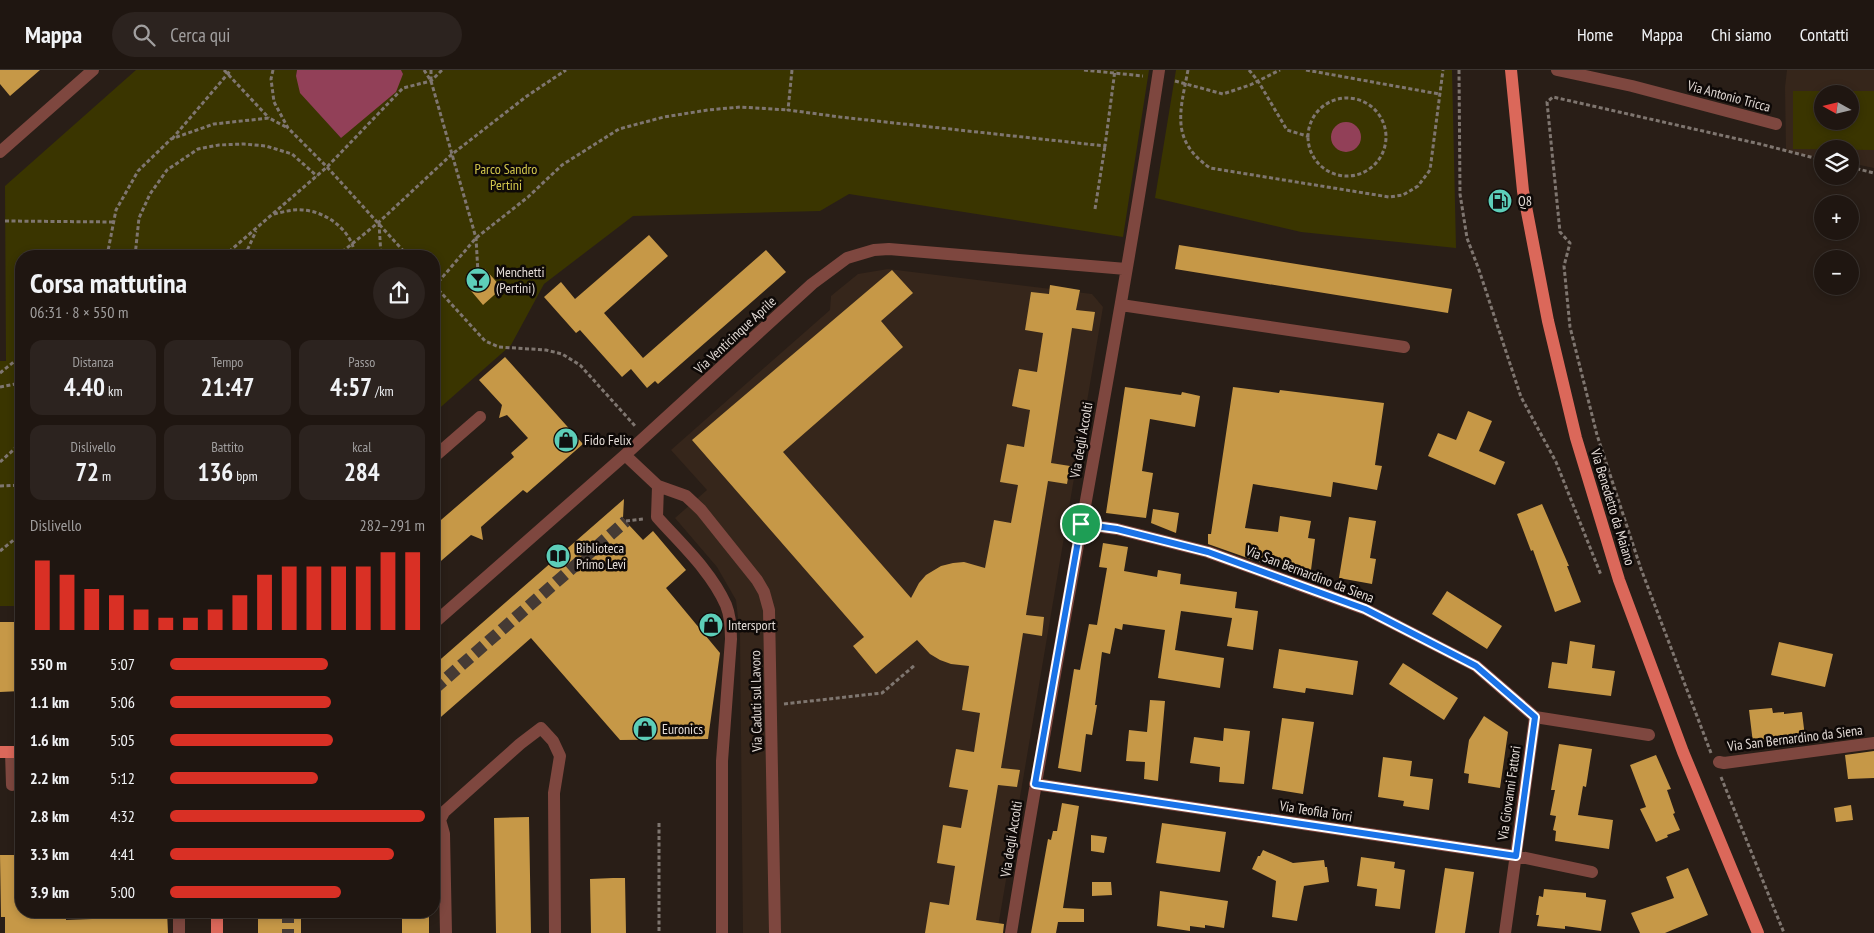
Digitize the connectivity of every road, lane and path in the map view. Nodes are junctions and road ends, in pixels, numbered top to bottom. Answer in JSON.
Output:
{"nodes":[{"id":1,"x":93,"y":70,"type":"edge"},
{"id":2,"x":231,"y":70,"type":"edge"},
{"id":3,"x":273,"y":70,"type":"edge"},
{"id":4,"x":424,"y":70,"type":"edge"},
{"id":5,"x":431,"y":70,"type":"edge"},
{"id":6,"x":442,"y":70,"type":"edge"},
{"id":7,"x":566,"y":70,"type":"edge"},
{"id":8,"x":792,"y":70,"type":"edge"},
{"id":9,"x":1084,"y":70,"type":"edge"},
{"id":10,"x":1188,"y":70,"type":"edge"},
{"id":11,"x":1249,"y":70,"type":"edge"},
{"id":12,"x":1280,"y":70,"type":"edge"},
{"id":13,"x":1306,"y":70,"type":"edge"},
{"id":14,"x":1444,"y":70,"type":"edge"},
{"id":15,"x":1459,"y":70,"type":"edge"},
{"id":16,"x":1511,"y":70,"type":"edge"},
{"id":17,"x":1557,"y":70,"type":"edge"},
{"id":18,"x":1115,"y":71,"type":"edge"},
{"id":19,"x":225,"y":72,"type":"edge"},
{"id":20,"x":1153,"y":73,"type":"edge"},
{"id":21,"x":431,"y":81,"type":"junction"},
{"id":22,"x":1175,"y":81,"type":"dead end"},
{"id":23,"x":1258,"y":81,"type":"junction"},
{"id":24,"x":1186,"y":84,"type":"junction"},
{"id":25,"x":1439,"y":94,"type":"junction"},
{"id":26,"x":788,"y":110,"type":"junction"},
{"id":27,"x":269,"y":118,"type":"junction"},
{"id":28,"x":1776,"y":124,"type":"dead end"},
{"id":29,"x":288,"y":128,"type":"junction"},
{"id":30,"x":1307,"y":136,"type":"junction"},
{"id":31,"x":171,"y":140,"type":"junction"},
{"id":32,"x":1105,"y":146,"type":"junction"},
{"id":33,"x":0,"y":152,"type":"edge"},
{"id":34,"x":451,"y":155,"type":"junction"},
{"id":35,"x":1814,"y":158,"type":"edge"},
{"id":36,"x":328,"y":167,"type":"junction"},
{"id":37,"x":1859,"y":169,"type":"edge"},
{"id":38,"x":1874,"y":173,"type":"edge"},
{"id":39,"x":317,"y":176,"type":"junction"},
{"id":40,"x":1095,"y":209,"type":"dead end"},
{"id":41,"x":274,"y":214,"type":"junction"},
{"id":42,"x":5,"y":221,"type":"dead end"},
{"id":43,"x":114,"y":222,"type":"junction"},
{"id":44,"x":378,"y":222,"type":"junction"},
{"id":45,"x":257,"y":228,"type":"junction"},
{"id":46,"x":476,"y":238,"type":"junction"},
{"id":47,"x":108,"y":250,"type":"edge"},
{"id":48,"x":136,"y":250,"type":"edge"},
{"id":49,"x":231,"y":250,"type":"edge"},
{"id":50,"x":247,"y":250,"type":"edge"},
{"id":51,"x":344,"y":250,"type":"edge"},
{"id":52,"x":353,"y":250,"type":"edge"},
{"id":53,"x":380,"y":250,"type":"edge"},
{"id":54,"x":403,"y":250,"type":"edge"},
{"id":55,"x":1126,"y":269,"type":"junction"},
{"id":56,"x":478,"y":273,"type":"dead end"},
{"id":57,"x":440,"y":279,"type":"edge"},
{"id":58,"x":440,"y":292,"type":"edge"},
{"id":59,"x":1121,"y":304,"type":"junction"},
{"id":60,"x":1404,"y":347,"type":"dead end"},
{"id":61,"x":15,"y":361,"type":"edge"},
{"id":62,"x":0,"y":373,"type":"edge"},
{"id":63,"x":15,"y":384,"type":"edge"},
{"id":64,"x":0,"y":387,"type":"edge"},
{"id":65,"x":480,"y":418,"type":"dead end"},
{"id":66,"x":645,"y":437,"type":"junction"},
{"id":67,"x":15,"y":448,"type":"edge"},
{"id":68,"x":440,"y":452,"type":"edge"},
{"id":69,"x":625,"y":455,"type":"junction"},
{"id":70,"x":0,"y":462,"type":"edge"},
{"id":71,"x":15,"y":485,"type":"edge"},
{"id":72,"x":0,"y":486,"type":"edge"},
{"id":73,"x":658,"y":486,"type":"junction"},
{"id":74,"x":1081,"y":524,"type":"junction"},
{"id":75,"x":15,"y":539,"type":"edge"},
{"id":76,"x":0,"y":551,"type":"edge"},
{"id":77,"x":1603,"y":582,"type":"dead end"},
{"id":78,"x":440,"y":618,"type":"edge"},
{"id":79,"x":915,"y":665,"type":"dead end"},
{"id":80,"x":771,"y":706,"type":"junction"},
{"id":81,"x":1535,"y":717,"type":"junction"},
{"id":82,"x":1650,"y":735,"type":"dead end"},
{"id":83,"x":1874,"y":743,"type":"edge"},
{"id":84,"x":11,"y":752,"type":"edge"},
{"id":85,"x":1717,"y":764,"type":"junction"},
{"id":86,"x":1035,"y":784,"type":"junction"},
{"id":87,"x":12,"y":785,"type":"dead end"},
{"id":88,"x":659,"y":823,"type":"dead end"},
{"id":89,"x":1516,"y":856,"type":"junction"},
{"id":90,"x":1592,"y":872,"type":"dead end"},
{"id":91,"x":179,"y":918,"type":"edge"},
{"id":92,"x":217,"y":918,"type":"edge"},
{"id":93,"x":180,"y":933,"type":"edge"},
{"id":94,"x":217,"y":933,"type":"edge"},
{"id":95,"x":446,"y":933,"type":"edge"},
{"id":96,"x":555,"y":933,"type":"edge"},
{"id":97,"x":659,"y":933,"type":"edge"},
{"id":98,"x":722,"y":933,"type":"edge"},
{"id":99,"x":775,"y":933,"type":"edge"},
{"id":100,"x":1012,"y":933,"type":"edge"},
{"id":101,"x":1505,"y":933,"type":"edge"},
{"id":102,"x":1758,"y":933,"type":"edge"},
{"id":103,"x":1784,"y":933,"type":"edge"}],
"edges":[{"from":1,"to":33,"type":"street"},
{"from":2,"to":19,"type":"path"},
{"from":3,"to":29,"type":"path"},
{"from":4,"to":21,"type":"path"},
{"from":5,"to":21,"type":"path"},
{"from":6,"to":21,"type":"path"},
{"from":7,"to":34,"type":"path"},
{"from":8,"to":26,"type":"path"},
{"from":9,"to":18,"type":"path"},
{"from":10,"to":24,"type":"path"},
{"from":11,"to":23,"type":"path"},
{"from":12,"to":23,"type":"path"},
{"from":13,"to":25,"type":"path"},
{"from":14,"to":25,"type":"path"},
{"from":15,"to":77,"type":"path"},
{"from":16,"to":102,"type":"main road","name":"Via Benedetto da Maiano"},
{"from":17,"to":28,"type":"street","name":"Via Antonio Tricca"},
{"from":18,"to":20,"type":"path"},
{"from":18,"to":32,"type":"path"},
{"from":19,"to":27,"type":"path"},
{"from":19,"to":31,"type":"path"},
{"from":20,"to":55,"type":"street","name":"Via degli Accolti"},
{"from":21,"to":34,"type":"path"},
{"from":21,"to":36,"type":"path"},
{"from":22,"to":24,"type":"path"},
{"from":23,"to":24,"type":"path"},
{"from":23,"to":30,"type":"path"},
{"from":24,"to":25,"type":"path"},
{"from":26,"to":32,"type":"path"},
{"from":26,"to":46,"type":"path"},
{"from":27,"to":29,"type":"path"},
{"from":27,"to":31,"type":"path"},
{"from":29,"to":36,"type":"path"},
{"from":30,"to":30,"type":"path"},
{"from":31,"to":43,"type":"path"},
{"from":32,"to":40,"type":"path"},
{"from":34,"to":44,"type":"path"},
{"from":34,"to":46,"type":"path"},
{"from":35,"to":85,"type":"path"},
{"from":36,"to":39,"type":"path"},
{"from":36,"to":44,"type":"path"},
{"from":37,"to":38,"type":"path"},
{"from":39,"to":41,"type":"path"},
{"from":39,"to":48,"type":"path"},
{"from":41,"to":45,"type":"path"},
{"from":41,"to":52,"type":"path"},
{"from":42,"to":43,"type":"path"},
{"from":43,"to":47,"type":"path"},
{"from":44,"to":51,"type":"path"},
{"from":44,"to":53,"type":"path"},
{"from":44,"to":54,"type":"path"},
{"from":45,"to":49,"type":"path"},
{"from":45,"to":50,"type":"path"},
{"from":46,"to":56,"type":"path"},
{"from":46,"to":57,"type":"path"},
{"from":55,"to":59,"type":"street","name":"Via degli Accolti"},
{"from":55,"to":66,"type":"street","name":"Via Venticinque Aprile"},
{"from":58,"to":66,"type":"path"},
{"from":59,"to":60,"type":"street"},
{"from":59,"to":74,"type":"street","name":"Via degli Accolti"},
{"from":61,"to":62,"type":"path"},
{"from":63,"to":64,"type":"path"},
{"from":65,"to":68,"type":"street"},
{"from":66,"to":69,"type":"street","name":"Via Venticinque Aprile"},
{"from":67,"to":70,"type":"path"},
{"from":69,"to":73,"type":"street","name":"Via Caduti sul Lavoro"},
{"from":69,"to":78,"type":"street","name":"Via Venticinque Aprile"},
{"from":71,"to":72,"type":"path"},
{"from":73,"to":80,"type":"street","name":"Via Caduti sul Lavoro"},
{"from":73,"to":98,"type":"street","name":"Via Caduti sul Lavoro"},
{"from":74,"to":81,"type":"street","name":"Via San Bernardino da Siena"},
{"from":74,"to":86,"type":"street","name":"Via degli Accolti"},
{"from":75,"to":76,"type":"path"},
{"from":79,"to":80,"type":"path"},
{"from":80,"to":99,"type":"street","name":"Via Caduti sul Lavoro"},
{"from":81,"to":82,"type":"street"},
{"from":81,"to":89,"type":"street","name":"Via Giovanni Fattori"},
{"from":83,"to":85,"type":"street","name":"Via San Bernardino da Siena"},
{"from":84,"to":87,"type":"street"},
{"from":85,"to":103,"type":"path"},
{"from":86,"to":89,"type":"street","name":"Via Teofila Torri"},
{"from":86,"to":100,"type":"street","name":"Via degli Accolti"},
{"from":88,"to":97,"type":"path"},
{"from":89,"to":90,"type":"street","name":"Via Teofila Torri"},
{"from":89,"to":101,"type":"street","name":"Via Giovanni Fattori"},
{"from":91,"to":93,"type":"street"},
{"from":92,"to":94,"type":"main road"},
{"from":95,"to":96,"type":"street"}]}
